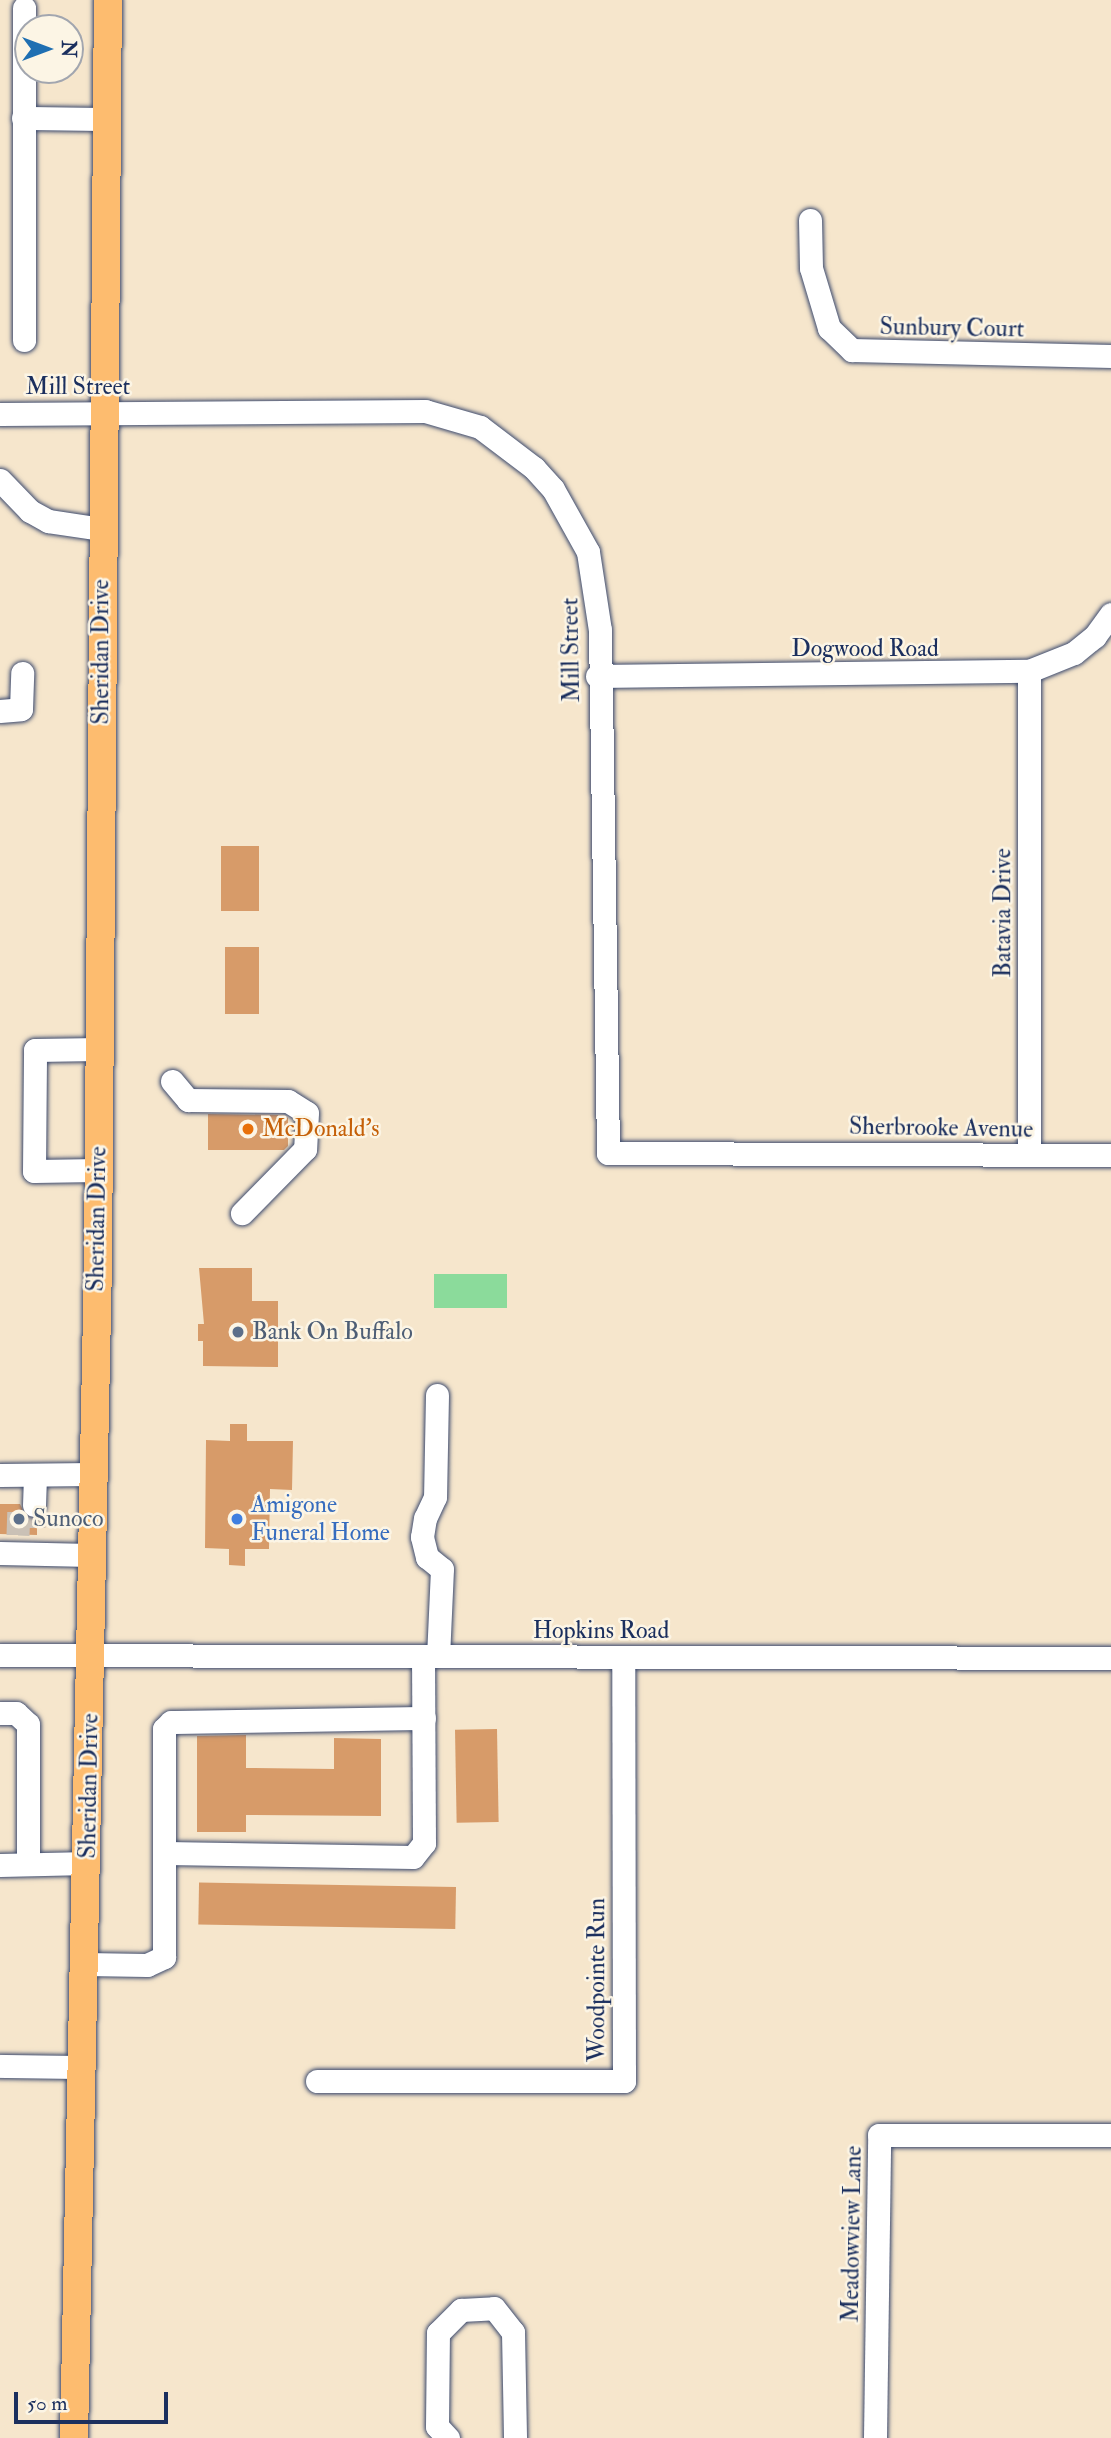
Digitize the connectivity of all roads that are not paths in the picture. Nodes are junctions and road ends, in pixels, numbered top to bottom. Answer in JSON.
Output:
{"nodes":[{"id":1,"x":108,"y":0,"type":"edge"},
{"id":2,"x":24,"y":8,"type":"dead end"},
{"id":3,"x":23,"y":118,"type":"junction"},
{"id":4,"x":107,"y":119,"type":"junction"},
{"id":5,"x":810,"y":220,"type":"dead end"},
{"id":6,"x":24,"y":340,"type":"dead end"},
{"id":7,"x":1111,"y":356,"type":"edge"},
{"id":8,"x":103,"y":413,"type":"junction"},
{"id":9,"x":0,"y":414,"type":"edge"},
{"id":10,"x":0,"y":480,"type":"edge"},
{"id":11,"x":102,"y":529,"type":"junction"},
{"id":12,"x":1111,"y":614,"type":"edge"},
{"id":13,"x":1029,"y":671,"type":"junction"},
{"id":14,"x":22,"y":673,"type":"dead end"},
{"id":15,"x":597,"y":676,"type":"junction"},
{"id":16,"x":0,"y":711,"type":"edge"},
{"id":17,"x":99,"y":1049,"type":"junction"},
{"id":18,"x":172,"y":1081,"type":"dead end"},
{"id":19,"x":770,"y":1152,"type":"joint"},
{"id":20,"x":1029,"y":1155,"type":"junction"},
{"id":21,"x":1111,"y":1156,"type":"edge"},
{"id":22,"x":98,"y":1170,"type":"junction"},
{"id":23,"x":242,"y":1213,"type":"dead end"},
{"id":24,"x":437,"y":1395,"type":"dead end"},
{"id":25,"x":93,"y":1474,"type":"junction"},
{"id":26,"x":18,"y":1475,"type":"edge"},
{"id":27,"x":26,"y":1505,"type":"tunnel mouth"},
{"id":28,"x":21,"y":1546,"type":"edge"},
{"id":29,"x":91,"y":1555,"type":"junction"},
{"id":30,"x":91,"y":1654,"type":"junction"},
{"id":31,"x":0,"y":1655,"type":"edge"},
{"id":32,"x":431,"y":1656,"type":"junction"},
{"id":33,"x":623,"y":1657,"type":"junction"},
{"id":34,"x":1111,"y":1658,"type":"edge"},
{"id":35,"x":0,"y":1713,"type":"edge"},
{"id":36,"x":424,"y":1718,"type":"junction"},
{"id":37,"x":166,"y":1853,"type":"junction"},
{"id":38,"x":88,"y":1863,"type":"junction"},
{"id":39,"x":0,"y":1864,"type":"edge"},
{"id":40,"x":28,"y":1864,"type":"junction"},
{"id":41,"x":85,"y":1964,"type":"junction"},
{"id":42,"x":0,"y":2066,"type":"edge"},
{"id":43,"x":83,"y":2067,"type":"junction"},
{"id":44,"x":317,"y":2081,"type":"dead end"},
{"id":45,"x":1111,"y":2135,"type":"edge"},
{"id":46,"x":74,"y":2438,"type":"edge"},
{"id":47,"x":448,"y":2438,"type":"edge"},
{"id":48,"x":514,"y":2438,"type":"edge"},
{"id":49,"x":875,"y":2438,"type":"edge"}],
"edges":[{"from":1,"to":4,"type":"main road","name":"Sheridan Drive"},
{"from":2,"to":3,"type":"street"},
{"from":3,"to":4,"type":"street"},
{"from":3,"to":6,"type":"street"},
{"from":4,"to":8,"type":"main road","name":"Sheridan Drive"},
{"from":5,"to":7,"type":"street","name":"Sunbury Court"},
{"from":8,"to":9,"type":"street","name":"Mill Street"},
{"from":8,"to":11,"type":"main road","name":"Sheridan Drive"},
{"from":8,"to":15,"type":"street","name":"Mill Street"},
{"from":10,"to":11,"type":"street"},
{"from":11,"to":17,"type":"main road","name":"Sheridan Drive"},
{"from":12,"to":13,"type":"street","name":"Dogwood Road"},
{"from":13,"to":15,"type":"street","name":"Dogwood Road"},
{"from":13,"to":20,"type":"street","name":"Batavia Drive"},
{"from":14,"to":16,"type":"street"},
{"from":15,"to":19,"type":"street","name":"Mill Street"},
{"from":17,"to":22,"type":"main road","name":"Sheridan Drive"},
{"from":17,"to":22,"type":"street"},
{"from":18,"to":23,"type":"street"},
{"from":19,"to":20,"type":"street","name":"Sherbrooke Avenue"},
{"from":20,"to":21,"type":"street","name":"Sherbrooke Avenue"},
{"from":22,"to":25,"type":"main road","name":"Sheridan Drive"},
{"from":24,"to":32,"type":"street"},
{"from":25,"to":26,"type":"street"},
{"from":25,"to":29,"type":"main road","name":"Sheridan Drive"},
{"from":26,"to":27,"type":"street"},
{"from":28,"to":29,"type":"street"},
{"from":29,"to":30,"type":"main road","name":"Sheridan Drive"},
{"from":30,"to":31,"type":"street","name":"Hopkins Road"},
{"from":30,"to":32,"type":"street","name":"Hopkins Road"},
{"from":30,"to":38,"type":"main road","name":"Sheridan Drive"},
{"from":32,"to":33,"type":"street","name":"Hopkins Road"},
{"from":32,"to":36,"type":"street"},
{"from":33,"to":34,"type":"street","name":"Hopkins Road"},
{"from":33,"to":44,"type":"street","name":"Woodpointe Run"},
{"from":35,"to":40,"type":"street"},
{"from":36,"to":37,"type":"street"},
{"from":36,"to":37,"type":"street"},
{"from":37,"to":41,"type":"street"},
{"from":38,"to":40,"type":"street"},
{"from":38,"to":41,"type":"main road","name":"Sheridan Drive"},
{"from":39,"to":40,"type":"street"},
{"from":41,"to":43,"type":"main road","name":"Sheridan Drive"},
{"from":42,"to":43,"type":"street"},
{"from":43,"to":46,"type":"main road","name":"Sheridan Drive"},
{"from":45,"to":49,"type":"street","name":"Meadowview Lane"},
{"from":47,"to":48,"type":"street"}]}
